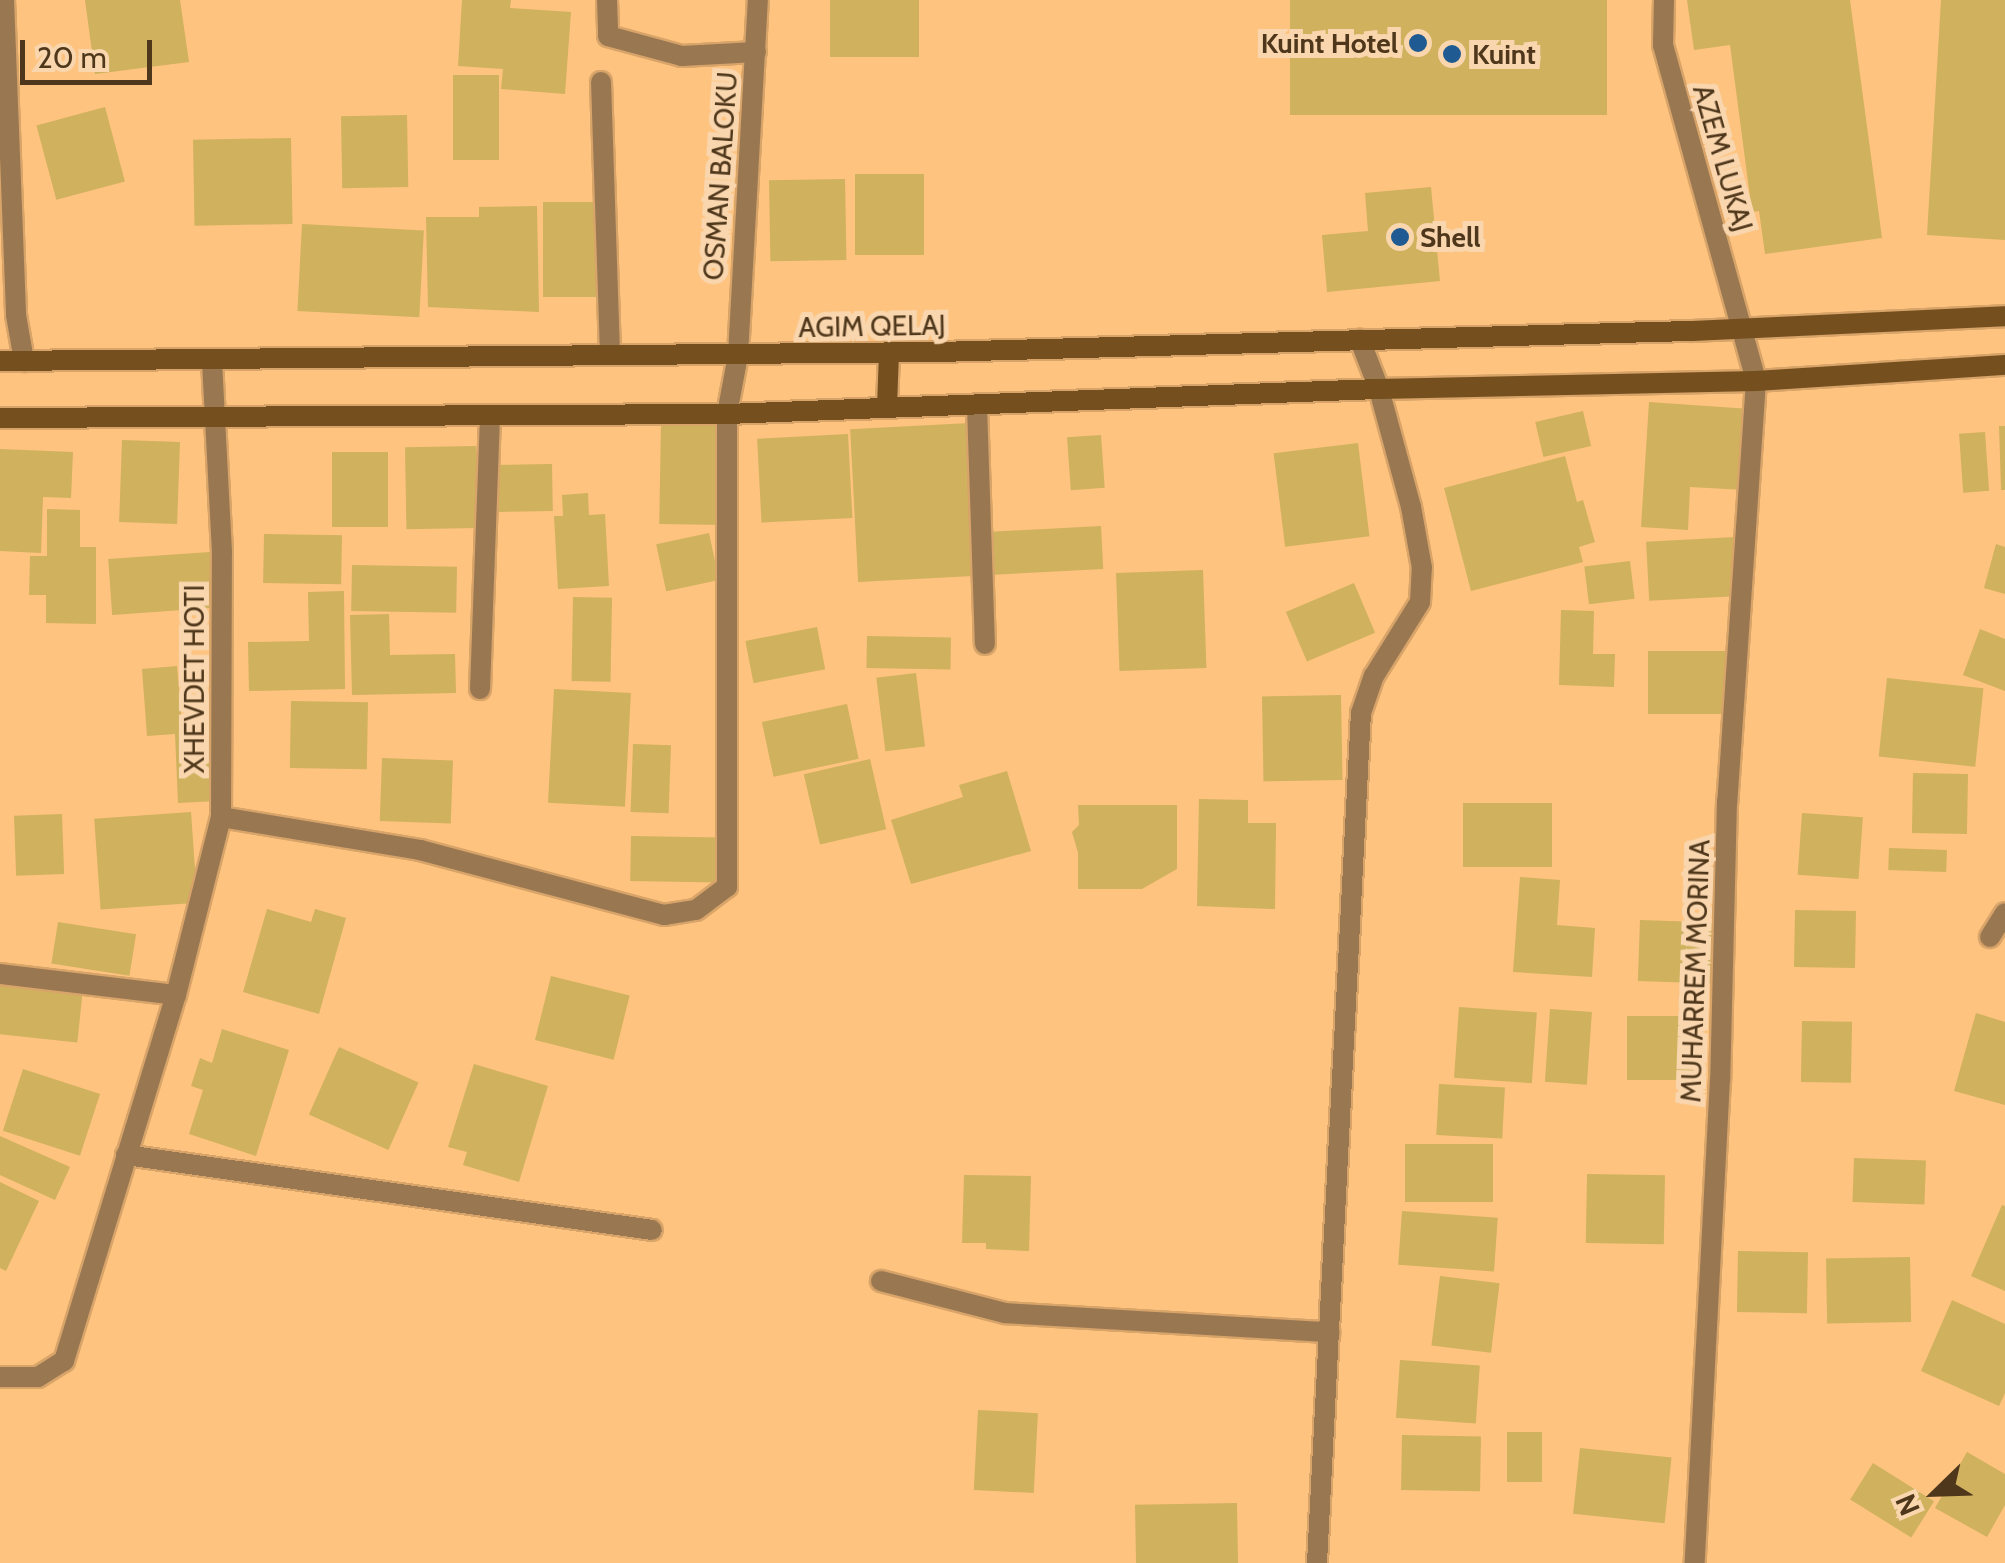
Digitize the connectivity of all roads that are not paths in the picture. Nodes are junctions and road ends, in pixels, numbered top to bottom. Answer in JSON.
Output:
{"nodes":[{"id":1,"x":4,"y":0,"type":"edge"},
{"id":2,"x":607,"y":0,"type":"edge"},
{"id":3,"x":758,"y":0,"type":"edge"},
{"id":4,"x":1664,"y":0,"type":"edge"},
{"id":5,"x":756,"y":52,"type":"junction"},
{"id":6,"x":602,"y":82,"type":"dead end"},
{"id":7,"x":2005,"y":316,"type":"edge"},
{"id":8,"x":1744,"y":330,"type":"junction"},
{"id":9,"x":1360,"y":340,"type":"junction"},
{"id":10,"x":890,"y":353,"type":"junction"},
{"id":11,"x":610,"y":355,"type":"junction"},
{"id":12,"x":738,"y":355,"type":"junction"},
{"id":13,"x":212,"y":359,"type":"junction"},
{"id":14,"x":0,"y":361,"type":"edge"},
{"id":15,"x":24,"y":361,"type":"junction"},
{"id":16,"x":2005,"y":366,"type":"edge"},
{"id":17,"x":1756,"y":381,"type":"junction"},
{"id":18,"x":1378,"y":388,"type":"junction"},
{"id":19,"x":977,"y":406,"type":"junction"},
{"id":20,"x":887,"y":407,"type":"junction"},
{"id":21,"x":727,"y":414,"type":"junction"},
{"id":22,"x":490,"y":415,"type":"junction"},
{"id":23,"x":214,"y":416,"type":"junction"},
{"id":24,"x":0,"y":418,"type":"edge"},
{"id":25,"x":984,"y":644,"type":"dead end"},
{"id":26,"x":480,"y":689,"type":"dead end"},
{"id":27,"x":221,"y":817,"type":"junction"},
{"id":28,"x":2005,"y":913,"type":"edge"},
{"id":29,"x":1990,"y":937,"type":"dead end"},
{"id":30,"x":0,"y":974,"type":"edge"},
{"id":31,"x":176,"y":995,"type":"junction"},
{"id":32,"x":126,"y":1156,"type":"junction"},
{"id":33,"x":652,"y":1230,"type":"dead end"},
{"id":34,"x":881,"y":1281,"type":"dead end"},
{"id":35,"x":1329,"y":1332,"type":"junction"},
{"id":36,"x":0,"y":1377,"type":"edge"},
{"id":37,"x":1317,"y":1563,"type":"edge"},
{"id":38,"x":1695,"y":1563,"type":"edge"}],
"edges":[{"from":1,"to":15,"type":"street"},
{"from":2,"to":5,"type":"street"},
{"from":3,"to":5,"type":"street","name":"OSMAN BALOKU"},
{"from":4,"to":8,"type":"street","name":"AZEM LUKAJ"},
{"from":5,"to":12,"type":"street","name":"OSMAN BALOKU"},
{"from":6,"to":11,"type":"street"},
{"from":7,"to":8,"type":"main road","name":"AGIM QELAJ"},
{"from":8,"to":9,"type":"main road","name":"AGIM QELAJ"},
{"from":8,"to":17,"type":"street","name":"AZEM LUKAJ"},
{"from":9,"to":10,"type":"main road","name":"AGIM QELAJ"},
{"from":9,"to":18,"type":"street"},
{"from":10,"to":12,"type":"main road","name":"AGIM QELAJ"},
{"from":10,"to":20,"type":"main road"},
{"from":11,"to":12,"type":"main road","name":"AGIM QELAJ"},
{"from":11,"to":13,"type":"main road","name":"AGIM QELAJ"},
{"from":12,"to":21,"type":"street","name":"OSMAN BALOKU"},
{"from":13,"to":15,"type":"main road","name":"AGIM QELAJ"},
{"from":13,"to":23,"type":"street","name":"XHEVDET HOTI"},
{"from":14,"to":15,"type":"main road","name":"AGIM QELAJ"},
{"from":16,"to":17,"type":"main road"},
{"from":17,"to":18,"type":"main road"},
{"from":17,"to":38,"type":"street","name":"MUHARREM MORINA"},
{"from":18,"to":19,"type":"main road"},
{"from":18,"to":35,"type":"street"},
{"from":19,"to":20,"type":"main road"},
{"from":19,"to":25,"type":"street"},
{"from":20,"to":21,"type":"main road"},
{"from":21,"to":22,"type":"main road"},
{"from":21,"to":27,"type":"street","name":"OSMAN BALOKU"},
{"from":22,"to":23,"type":"main road"},
{"from":22,"to":26,"type":"street"},
{"from":23,"to":24,"type":"main road"},
{"from":23,"to":27,"type":"street","name":"XHEVDET HOTI"},
{"from":27,"to":31,"type":"street","name":"XHEVDET HOTI"},
{"from":28,"to":29,"type":"street"},
{"from":30,"to":31,"type":"street"},
{"from":31,"to":32,"type":"street","name":"XHEVDET HOTI"},
{"from":32,"to":33,"type":"street"},
{"from":32,"to":36,"type":"street","name":"XHEVDET HOTI"},
{"from":34,"to":35,"type":"street"},
{"from":35,"to":37,"type":"street"}]}
